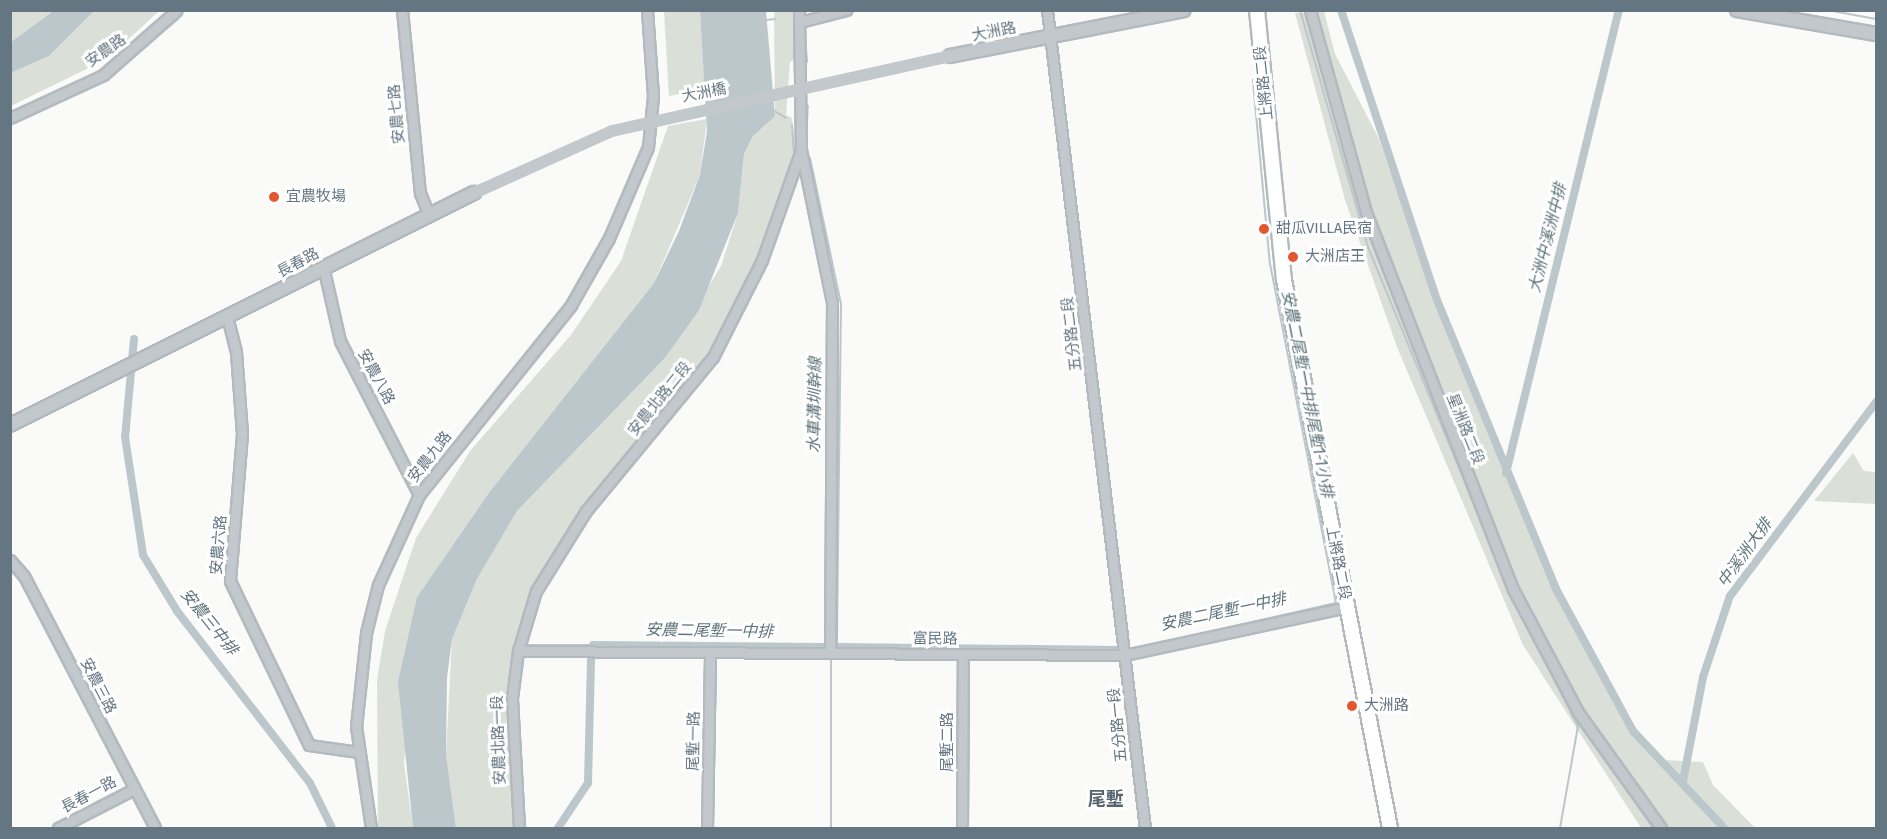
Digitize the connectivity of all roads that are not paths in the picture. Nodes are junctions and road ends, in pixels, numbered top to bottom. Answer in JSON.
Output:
{"nodes":[{"id":1,"x":177,"y":10,"type":"edge"},
{"id":2,"x":402,"y":10,"type":"edge"},
{"id":3,"x":647,"y":10,"type":"edge"},
{"id":4,"x":799,"y":10,"type":"edge"},
{"id":5,"x":846,"y":10,"type":"edge"},
{"id":6,"x":1047,"y":10,"type":"edge"},
{"id":7,"x":1184,"y":10,"type":"edge"},
{"id":8,"x":1257,"y":10,"type":"edge"},
{"id":9,"x":1310,"y":10,"type":"edge"},
{"id":10,"x":1737,"y":10,"type":"edge"},
{"id":11,"x":1768,"y":13,"type":"edge"},
{"id":12,"x":800,"y":22,"type":"junction"},
{"id":13,"x":1876,"y":34,"type":"edge"},
{"id":14,"x":1050,"y":37,"type":"junction"},
{"id":15,"x":950,"y":56,"type":"joint"},
{"id":16,"x":10,"y":118,"type":"edge"},
{"id":17,"x":801,"y":150,"type":"junction"},
{"id":18,"x":474,"y":193,"type":"joint"},
{"id":19,"x":428,"y":213,"type":"junction"},
{"id":20,"x":323,"y":266,"type":"junction"},
{"id":21,"x":227,"y":316,"type":"junction"},
{"id":22,"x":10,"y":425,"type":"edge"},
{"id":23,"x":419,"y":495,"type":"junction"},
{"id":24,"x":10,"y":560,"type":"edge"},
{"id":25,"x":1347,"y":607,"type":"junction"},
{"id":26,"x":518,"y":651,"type":"junction"},
{"id":27,"x":830,"y":653,"type":"junction"},
{"id":28,"x":710,"y":654,"type":"junction"},
{"id":29,"x":963,"y":655,"type":"junction"},
{"id":30,"x":1125,"y":655,"type":"junction"},
{"id":31,"x":359,"y":752,"type":"junction"},
{"id":32,"x":134,"y":789,"type":"junction"},
{"id":33,"x":1658,"y":826,"type":"edge"},
{"id":34,"x":58,"y":828,"type":"edge"},
{"id":35,"x":155,"y":828,"type":"edge"},
{"id":36,"x":371,"y":828,"type":"edge"},
{"id":37,"x":519,"y":828,"type":"edge"},
{"id":38,"x":707,"y":828,"type":"edge"},
{"id":39,"x":962,"y":828,"type":"edge"},
{"id":40,"x":1145,"y":828,"type":"edge"},
{"id":41,"x":1390,"y":828,"type":"edge"}],
"edges":[{"from":1,"to":16,"type":"street","name":"安農路"},
{"from":2,"to":19,"type":"street","name":"安農七路"},
{"from":3,"to":23,"type":"street","name":"安農九路"},
{"from":4,"to":12,"type":"street"},
{"from":5,"to":12,"type":"street"},
{"from":6,"to":14,"type":"street","name":"五分路二段"},
{"from":7,"to":14,"type":"street","name":"大洲路"},
{"from":8,"to":25,"type":"main road","name":"上將路二段"},
{"from":9,"to":33,"type":"street","name":"星洲路二段"},
{"from":10,"to":11,"type":"street"},
{"from":11,"to":13,"type":"street"},
{"from":12,"to":17,"type":"street"},
{"from":14,"to":15,"type":"street","name":"大洲路"},
{"from":14,"to":30,"type":"street","name":"五分路二段"},
{"from":15,"to":18,"type":"street","name":"大洲橋","bridge":true},
{"from":17,"to":26,"type":"street","name":"安農北路二段"},
{"from":17,"to":27,"type":"street"},
{"from":18,"to":19,"type":"street","name":"長春路"},
{"from":19,"to":20,"type":"street","name":"長春路"},
{"from":20,"to":21,"type":"street","name":"長春路"},
{"from":20,"to":23,"type":"street","name":"安農八路"},
{"from":21,"to":22,"type":"street","name":"長春路"},
{"from":21,"to":31,"type":"street","name":"安農六路"},
{"from":23,"to":31,"type":"street","name":"安農九路"},
{"from":24,"to":32,"type":"street","name":"安農三路"},
{"from":25,"to":30,"type":"street","name":"富民路"},
{"from":25,"to":41,"type":"main road","name":"上將路二段"},
{"from":26,"to":28,"type":"street","name":"富民路"},
{"from":26,"to":37,"type":"street","name":"安農北路一段"},
{"from":27,"to":28,"type":"street","name":"富民路"},
{"from":27,"to":29,"type":"street","name":"富民路"},
{"from":28,"to":38,"type":"street","name":"尾塹一路"},
{"from":29,"to":30,"type":"street","name":"富民路"},
{"from":29,"to":39,"type":"street","name":"尾塹二路"},
{"from":30,"to":40,"type":"street","name":"五分路一段"},
{"from":31,"to":36,"type":"street","name":"安農九路"},
{"from":32,"to":34,"type":"street","name":"長春一路"},
{"from":32,"to":35,"type":"street","name":"安農三路"}]}
